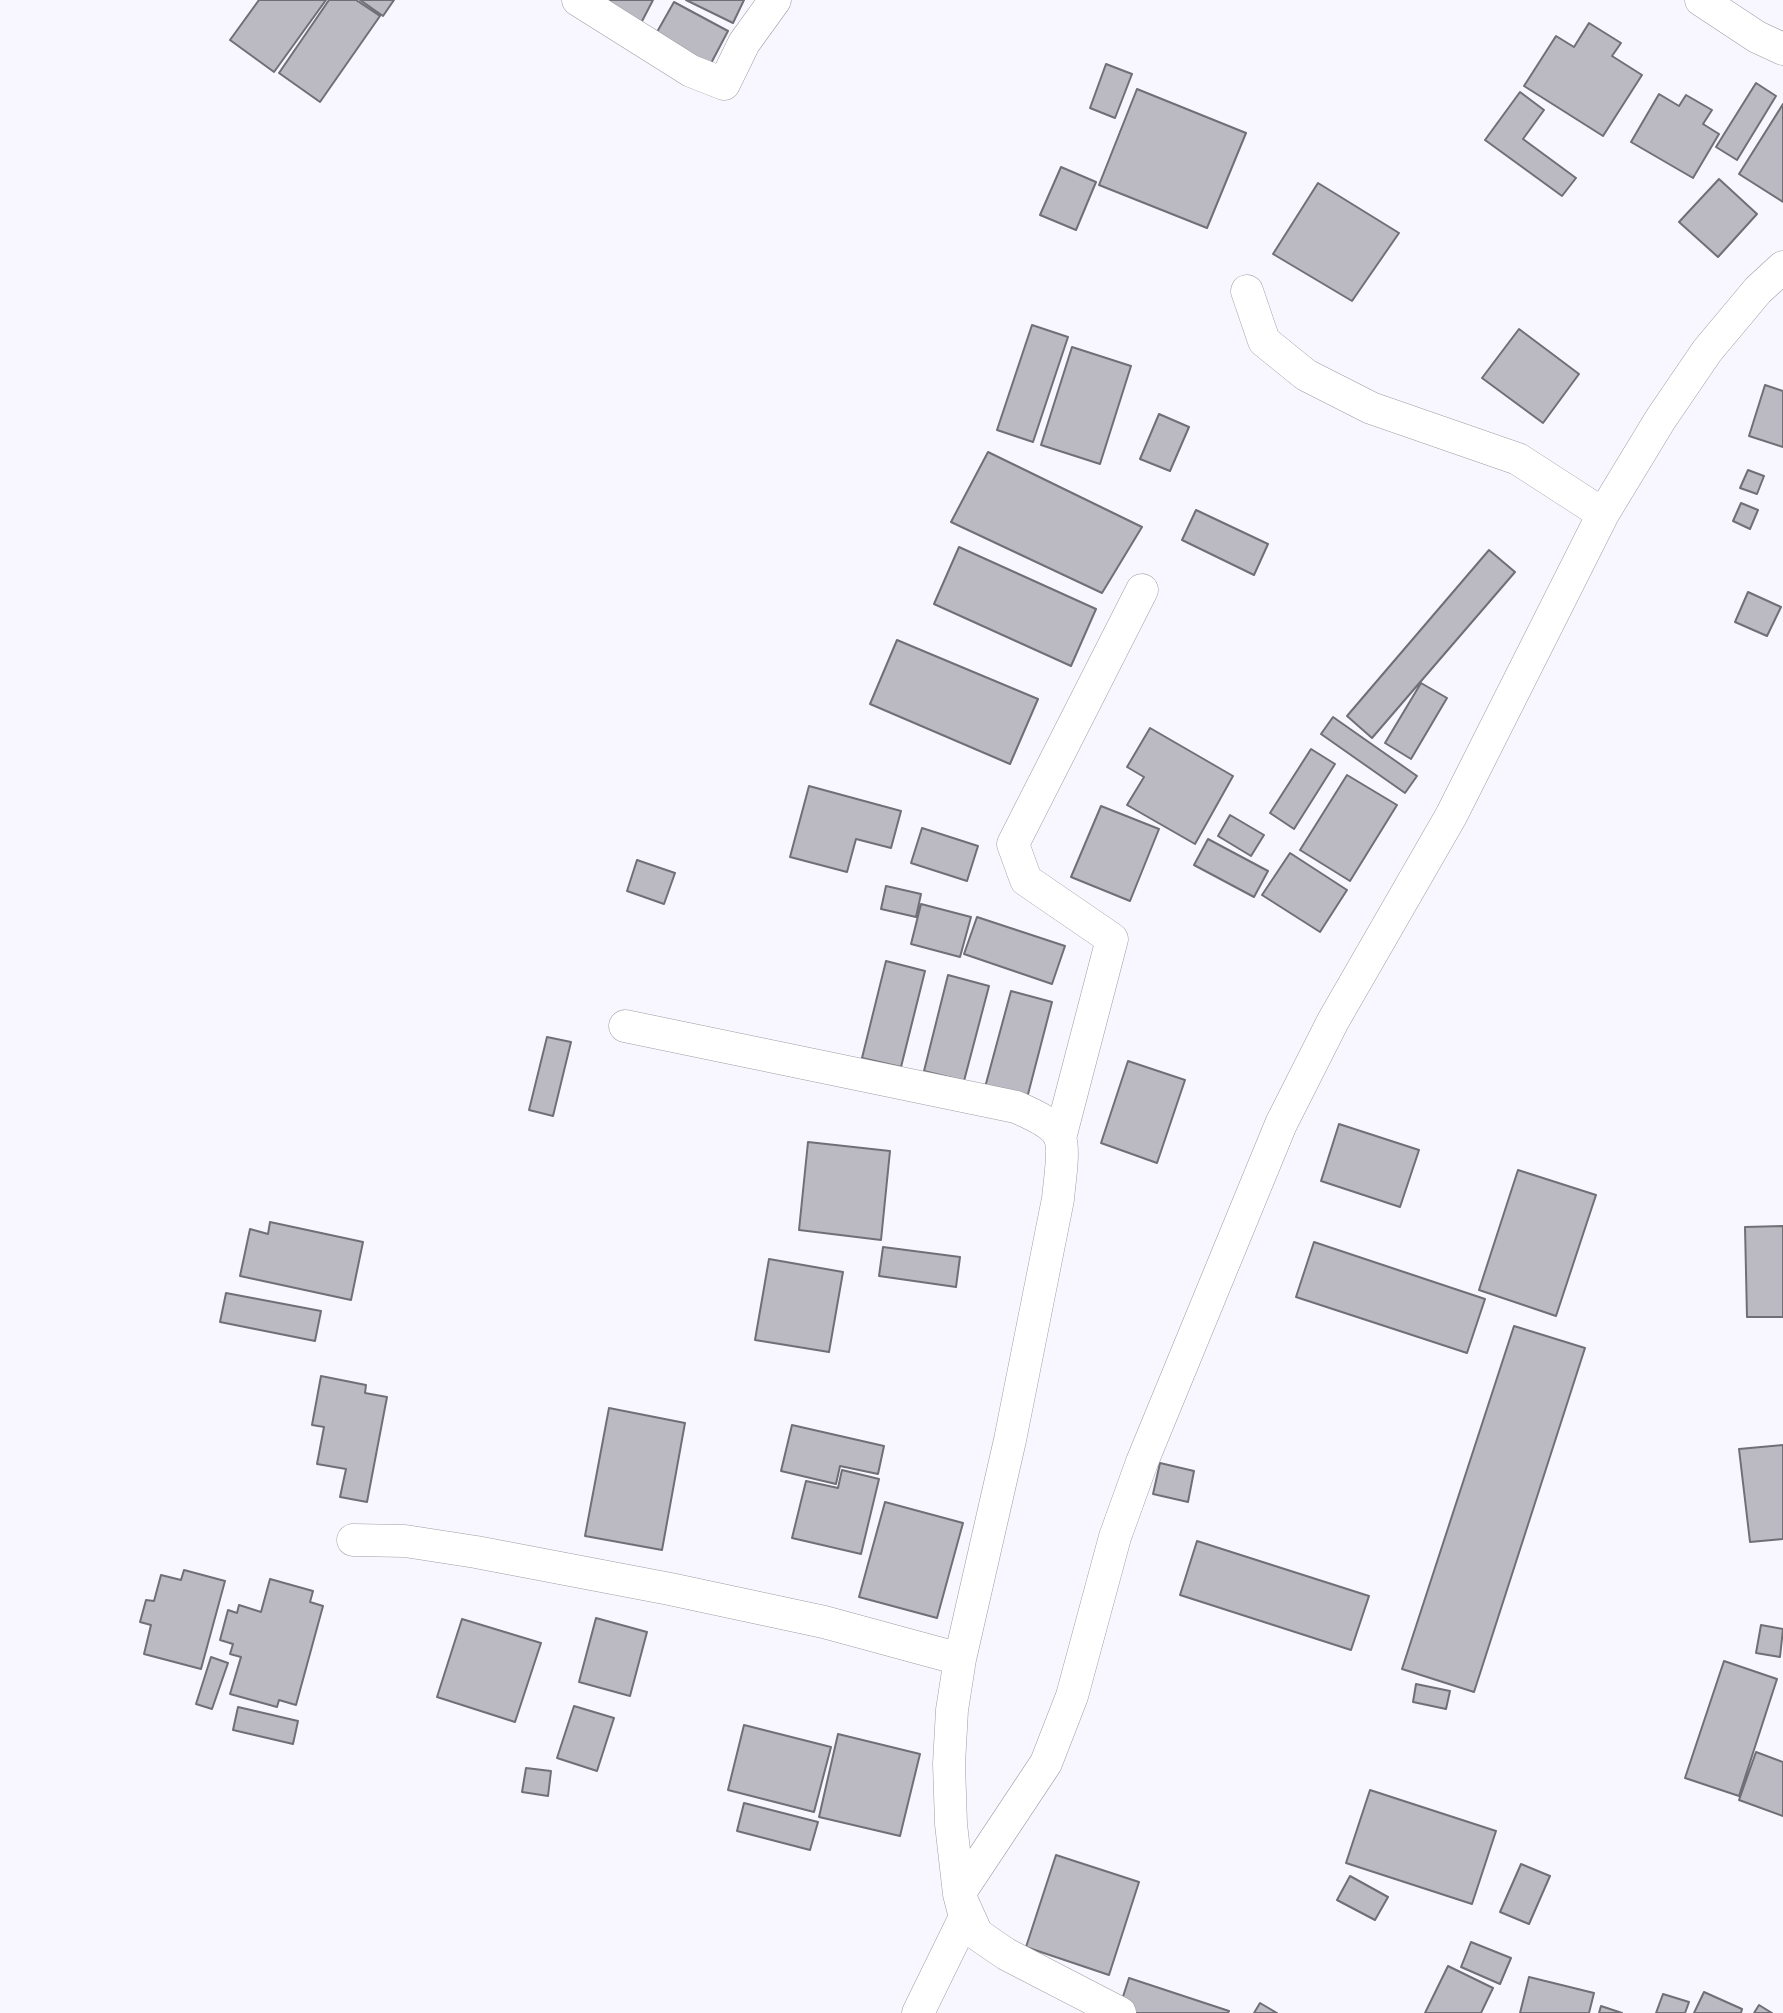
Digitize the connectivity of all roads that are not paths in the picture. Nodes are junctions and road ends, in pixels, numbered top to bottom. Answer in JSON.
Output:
{"nodes":[{"id":1,"x":578,"y":0,"type":"edge"},
{"id":2,"x":775,"y":0,"type":"edge"},
{"id":3,"x":1701,"y":0,"type":"edge"},
{"id":4,"x":1783,"y":49,"type":"edge"},
{"id":5,"x":1783,"y":267,"type":"edge"},
{"id":6,"x":1247,"y":291,"type":"dead end"},
{"id":7,"x":1603,"y":514,"type":"junction"},
{"id":8,"x":1142,"y":590,"type":"dead end"},
{"id":9,"x":625,"y":1026,"type":"dead end"},
{"id":10,"x":1060,"y":1138,"type":"junction"},
{"id":11,"x":353,"y":1540,"type":"dead end"},
{"id":12,"x":960,"y":1659,"type":"junction"},
{"id":13,"x":959,"y":1894,"type":"junction"},
{"id":14,"x":918,"y":2013,"type":"edge"},
{"id":15,"x":1120,"y":2013,"type":"edge"}],
"edges":[{"from":1,"to":2,"type":"street"},
{"from":3,"to":4,"type":"street"},
{"from":5,"to":7,"type":"street"},
{"from":6,"to":7,"type":"street"},
{"from":7,"to":13,"type":"street"},
{"from":8,"to":10,"type":"street"},
{"from":9,"to":10,"type":"street"},
{"from":10,"to":12,"type":"street"},
{"from":11,"to":12,"type":"street"},
{"from":12,"to":13,"type":"street"},
{"from":13,"to":14,"type":"street"},
{"from":13,"to":15,"type":"street"}]}
